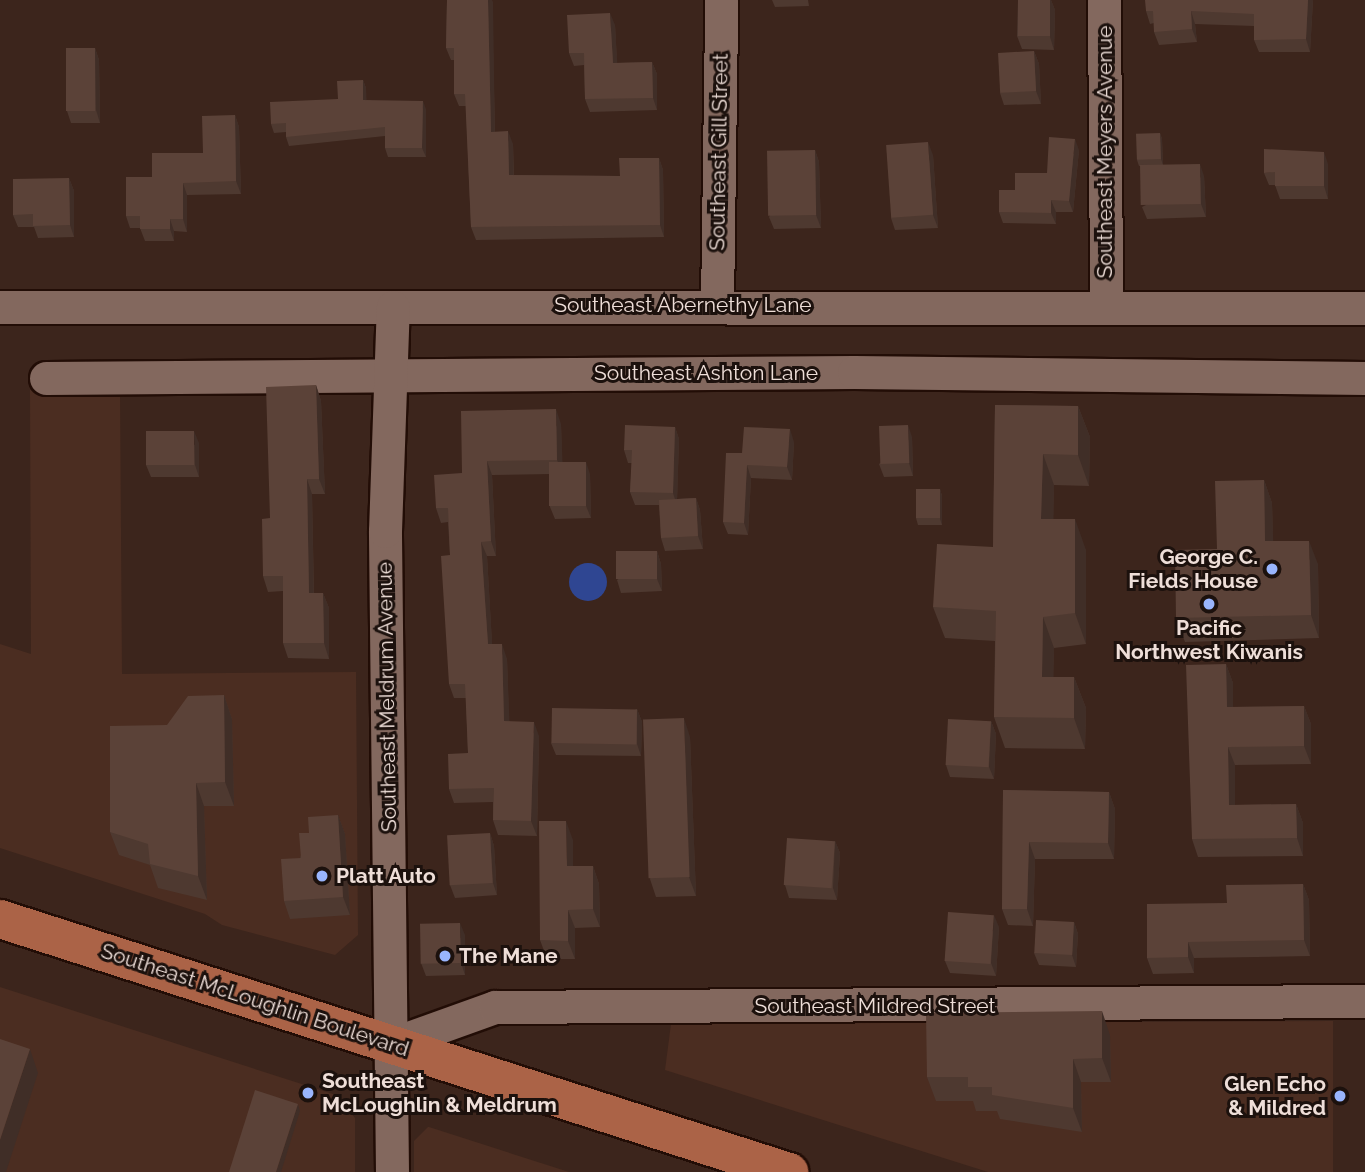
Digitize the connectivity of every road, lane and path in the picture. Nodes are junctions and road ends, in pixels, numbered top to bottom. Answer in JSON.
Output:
{"nodes":[{"id":1,"x":722,"y":0,"type":"edge"},
{"id":2,"x":1104,"y":0,"type":"edge"},
{"id":3,"x":1106,"y":304,"type":"junction"},
{"id":4,"x":717,"y":305,"type":"junction"},
{"id":5,"x":0,"y":307,"type":"edge"},
{"id":6,"x":393,"y":307,"type":"junction"},
{"id":7,"x":1365,"y":308,"type":"edge"},
{"id":8,"x":390,"y":376,"type":"junction"},
{"id":9,"x":46,"y":378,"type":"dead end"},
{"id":10,"x":1365,"y":378,"type":"edge"},
{"id":11,"x":0,"y":919,"type":"edge"},
{"id":12,"x":1365,"y":1001,"type":"edge"},
{"id":13,"x":392,"y":1044,"type":"junction"},
{"id":14,"x":392,"y":1172,"type":"edge"},
{"id":15,"x":789,"y":1172,"type":"edge"}],
"edges":[{"from":1,"to":4,"type":"street","name":"Southeast Gill Street"},
{"from":2,"to":3,"type":"street","name":"Southeast Meyers Avenue"},
{"from":3,"to":4,"type":"street","name":"Southeast Abernethy Lane"},
{"from":3,"to":7,"type":"street","name":"Southeast Abernethy Lane"},
{"from":4,"to":6,"type":"street","name":"Southeast Abernethy Lane"},
{"from":5,"to":6,"type":"street","name":"Southeast Abernethy Lane"},
{"from":6,"to":8,"type":"street","name":"Southeast Meldrum Avenue"},
{"from":8,"to":9,"type":"street","name":"Southeast Ashton Lane"},
{"from":8,"to":10,"type":"street","name":"Southeast Ashton Lane"},
{"from":8,"to":13,"type":"street","name":"Southeast Meldrum Avenue"},
{"from":11,"to":13,"type":"main road","name":"Southeast McLoughlin Boulevard"},
{"from":12,"to":13,"type":"street","name":"Southeast Mildred Street"},
{"from":13,"to":14,"type":"street","name":"Southeast Meldrum Avenue"},
{"from":13,"to":15,"type":"main road","name":"Southeast McLoughlin Boulevard"}]}
